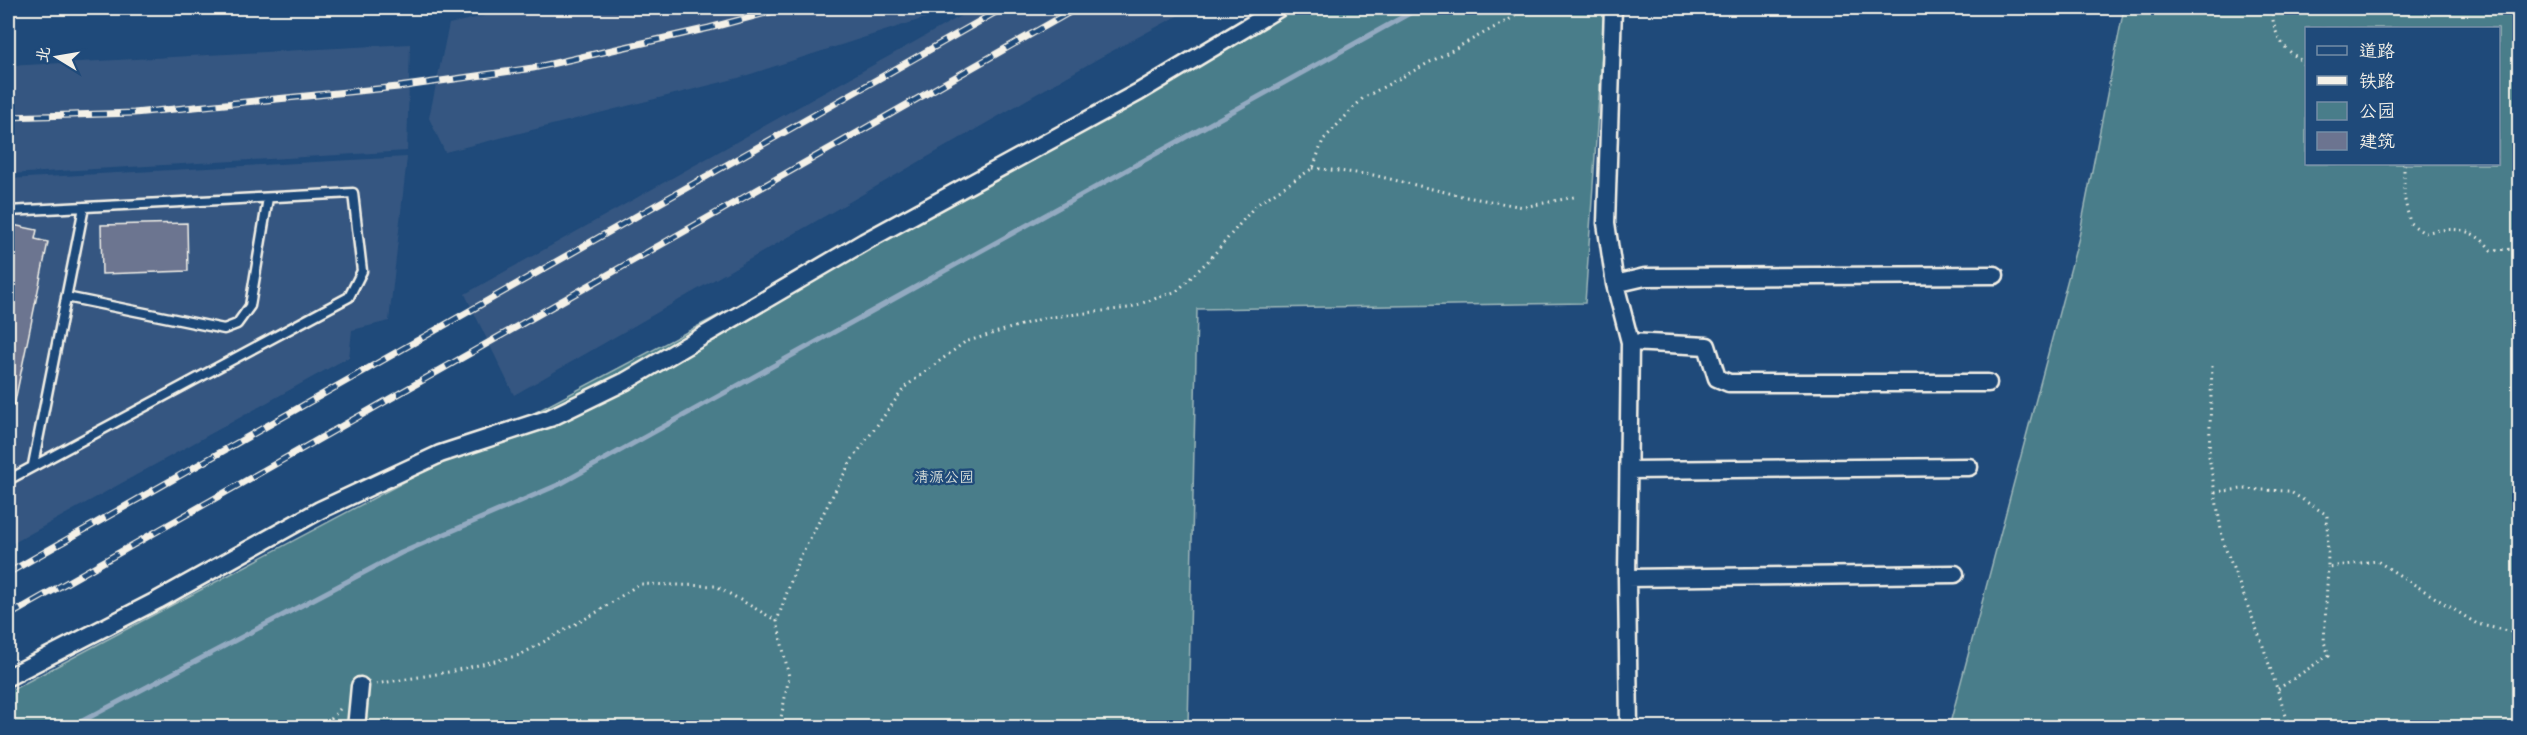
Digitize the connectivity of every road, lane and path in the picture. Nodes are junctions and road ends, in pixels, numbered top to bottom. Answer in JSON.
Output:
{"nodes":[{"id":1,"x":1279,"y":8,"type":"edge"},
{"id":2,"x":1521,"y":8,"type":"edge"},
{"id":3,"x":1613,"y":8,"type":"edge"},
{"id":4,"x":2272,"y":8,"type":"edge"},
{"id":5,"x":2305,"y":66,"type":"edge"},
{"id":6,"x":2404,"y":165,"type":"edge"},
{"id":7,"x":1312,"y":168,"type":"junction"},
{"id":8,"x":1574,"y":197,"type":"dead end"},
{"id":9,"x":268,"y":198,"type":"junction"},
{"id":10,"x":84,"y":207,"type":"junction"},
{"id":11,"x":8,"y":211,"type":"edge"},
{"id":12,"x":2520,"y":249,"type":"edge"},
{"id":13,"x":1995,"y":275,"type":"dead end"},
{"id":14,"x":1615,"y":284,"type":"junction"},
{"id":15,"x":66,"y":297,"type":"junction"},
{"id":16,"x":1630,"y":342,"type":"junction"},
{"id":17,"x":2212,"y":366,"type":"dead end"},
{"id":18,"x":1988,"y":382,"type":"dead end"},
{"id":19,"x":33,"y":465,"type":"junction"},
{"id":20,"x":1969,"y":467,"type":"dead end"},
{"id":21,"x":1629,"y":470,"type":"junction"},
{"id":22,"x":8,"y":480,"type":"edge"},
{"id":23,"x":2215,"y":492,"type":"junction"},
{"id":24,"x":2328,"y":567,"type":"junction"},
{"id":25,"x":1955,"y":574,"type":"dead end"},
{"id":26,"x":1627,"y":578,"type":"junction"},
{"id":27,"x":777,"y":621,"type":"junction"},
{"id":28,"x":2520,"y":633,"type":"edge"},
{"id":29,"x":8,"y":677,"type":"edge"},
{"id":30,"x":360,"y":686,"type":"joint"},
{"id":31,"x":2278,"y":689,"type":"junction"},
{"id":32,"x":356,"y":728,"type":"edge"},
{"id":33,"x":779,"y":728,"type":"edge"},
{"id":34,"x":1629,"y":728,"type":"edge"},
{"id":35,"x":2290,"y":728,"type":"edge"}],
"edges":[{"from":1,"to":29,"type":"street"},
{"from":2,"to":7,"type":"path"},
{"from":3,"to":14,"type":"street"},
{"from":4,"to":5,"type":"path"},
{"from":6,"to":12,"type":"path"},
{"from":7,"to":8,"type":"path"},
{"from":7,"to":27,"type":"path"},
{"from":9,"to":10,"type":"lane"},
{"from":9,"to":15,"type":"lane"},
{"from":9,"to":19,"type":"lane"},
{"from":10,"to":11,"type":"lane"},
{"from":10,"to":15,"type":"lane"},
{"from":13,"to":14,"type":"street"},
{"from":14,"to":16,"type":"street"},
{"from":15,"to":19,"type":"lane"},
{"from":16,"to":18,"type":"street"},
{"from":16,"to":21,"type":"street"},
{"from":17,"to":23,"type":"path"},
{"from":19,"to":22,"type":"lane"},
{"from":20,"to":21,"type":"street"},
{"from":21,"to":26,"type":"street"},
{"from":23,"to":24,"type":"path"},
{"from":23,"to":31,"type":"path"},
{"from":24,"to":28,"type":"path"},
{"from":24,"to":31,"type":"path"},
{"from":25,"to":26,"type":"street"},
{"from":26,"to":34,"type":"street"},
{"from":27,"to":30,"type":"path"},
{"from":27,"to":33,"type":"path"},
{"from":30,"to":32,"type":"street"},
{"from":31,"to":35,"type":"path"}]}
